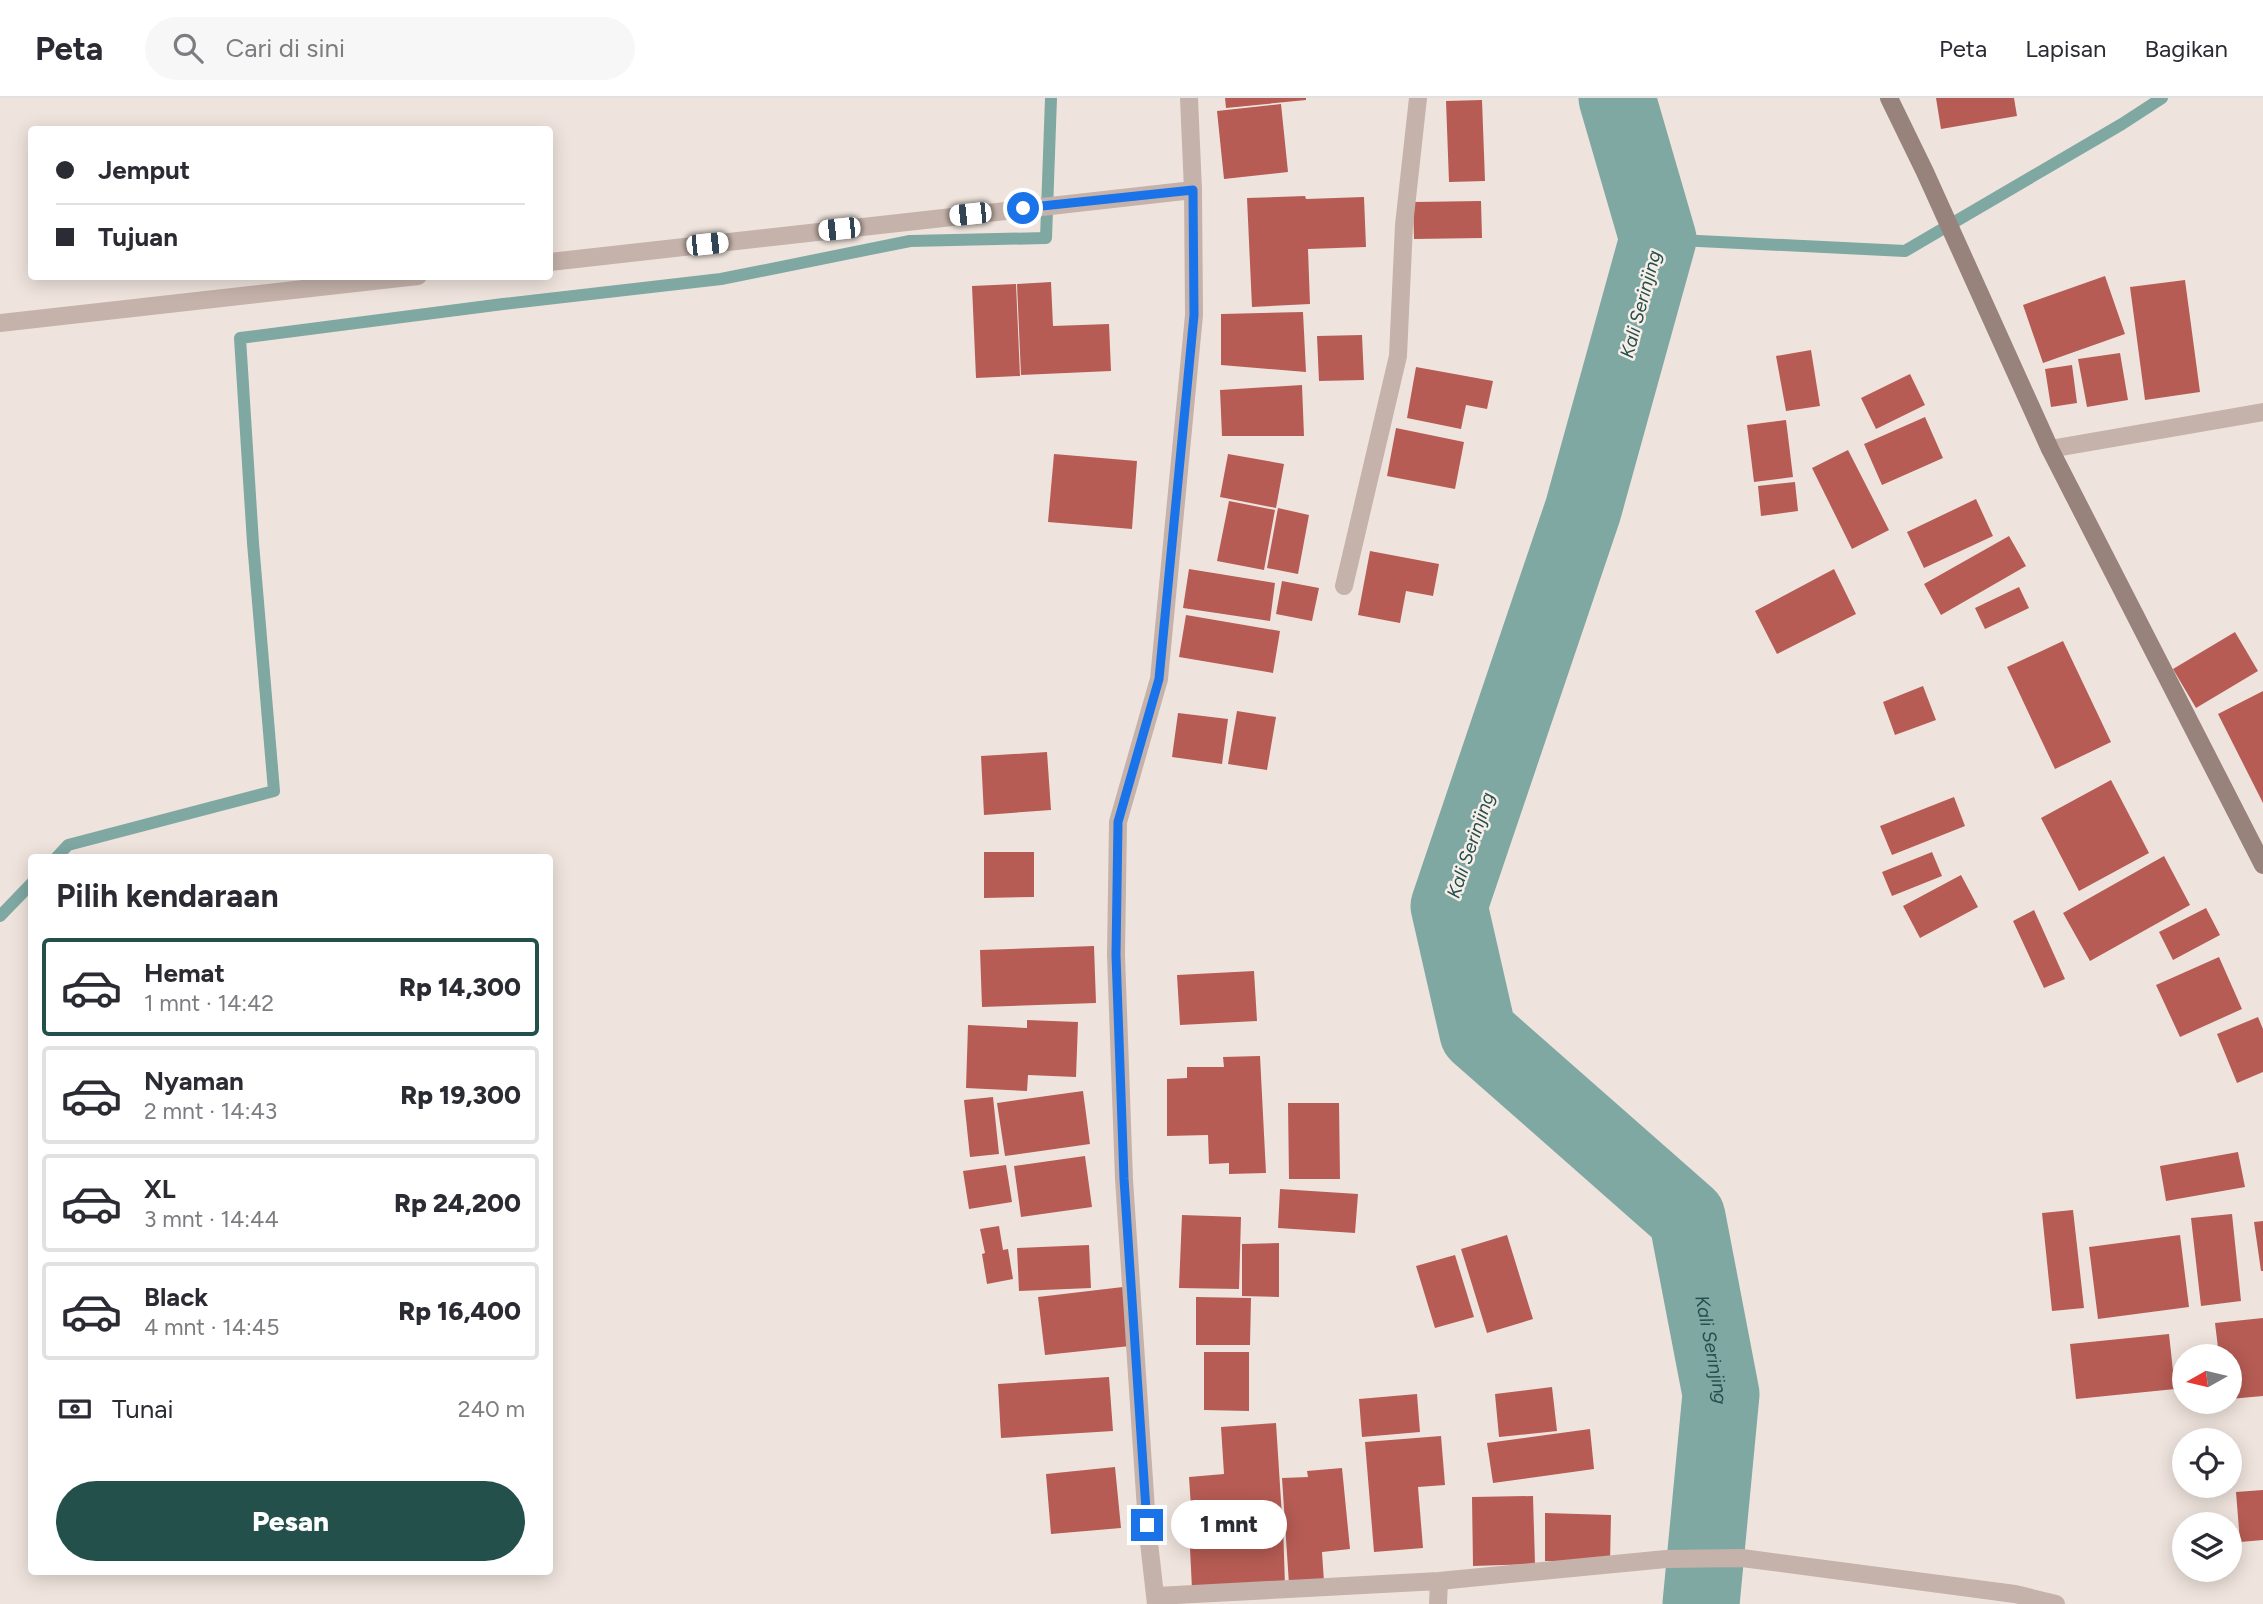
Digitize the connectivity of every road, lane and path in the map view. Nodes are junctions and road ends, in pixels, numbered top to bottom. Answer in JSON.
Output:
{"nodes":[{"id":1,"x":1188,"y":98,"type":"edge"},
{"id":2,"x":1418,"y":98,"type":"edge"},
{"id":3,"x":1889,"y":98,"type":"edge"},
{"id":4,"x":1193,"y":190,"type":"junction"},
{"id":5,"x":553,"y":262,"type":"edge"},
{"id":6,"x":382,"y":280,"type":"edge"},
{"id":7,"x":0,"y":323,"type":"edge"},
{"id":8,"x":2263,"y":412,"type":"edge"},
{"id":9,"x":2050,"y":449,"type":"junction"},
{"id":10,"x":1344,"y":586,"type":"dead end"},
{"id":11,"x":2263,"y":865,"type":"edge"},
{"id":12,"x":1439,"y":1581,"type":"junction"},
{"id":13,"x":1156,"y":1600,"type":"edge"},
{"id":14,"x":1438,"y":1604,"type":"edge"},
{"id":15,"x":2056,"y":1604,"type":"edge"}],
"edges":[{"from":1,"to":4,"type":"street"},
{"from":2,"to":10,"type":"street"},
{"from":3,"to":9,"type":"main road"},
{"from":4,"to":5,"type":"street"},
{"from":4,"to":13,"type":"street"},
{"from":6,"to":7,"type":"street"},
{"from":8,"to":9,"type":"street"},
{"from":9,"to":11,"type":"main road"},
{"from":12,"to":13,"type":"street"},
{"from":12,"to":14,"type":"street"},
{"from":12,"to":15,"type":"street"}]}
